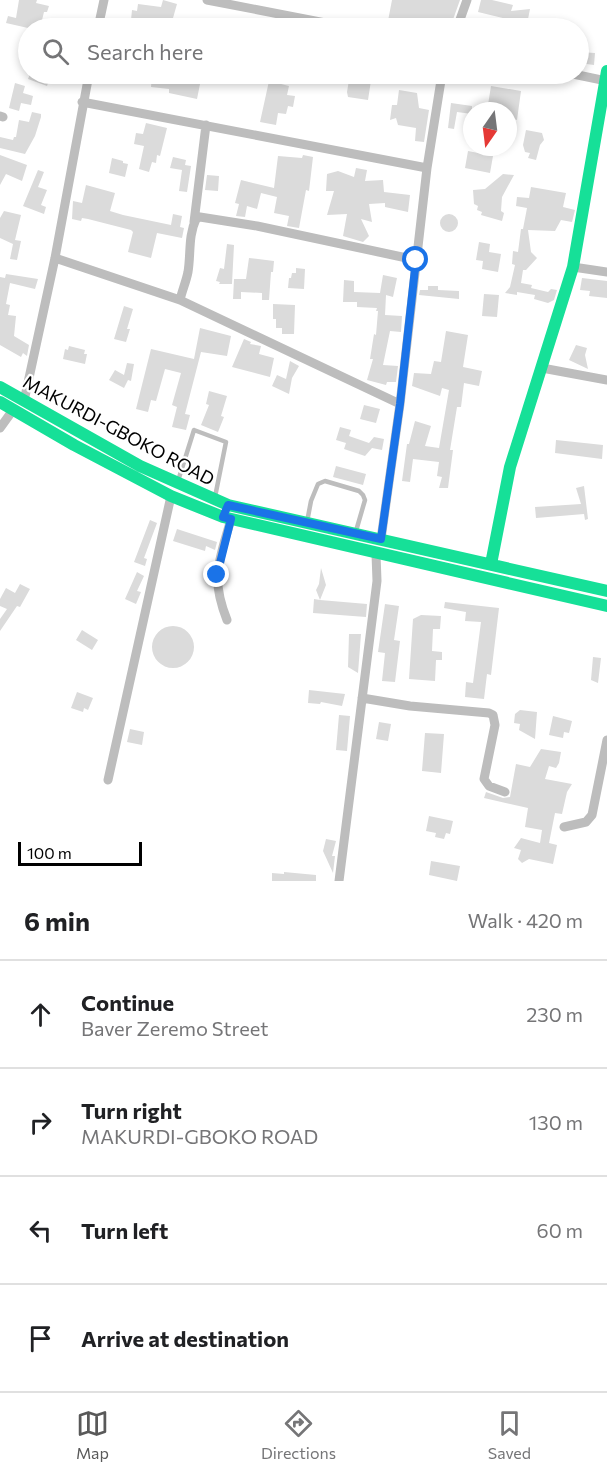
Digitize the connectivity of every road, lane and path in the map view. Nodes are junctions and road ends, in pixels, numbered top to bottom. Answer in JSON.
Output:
{"nodes":[{"id":1,"x":105,"y":0,"type":"edge"},
{"id":2,"x":207,"y":0,"type":"edge"},
{"id":3,"x":467,"y":0,"type":"edge"},
{"id":4,"x":100,"y":18,"type":"edge"},
{"id":5,"x":300,"y":18,"type":"edge"},
{"id":6,"x":461,"y":18,"type":"edge"},
{"id":7,"x":589,"y":76,"type":"edge"},
{"id":8,"x":606,"y":78,"type":"edge"},
{"id":9,"x":86,"y":84,"type":"edge"},
{"id":10,"x":440,"y":84,"type":"edge"},
{"id":11,"x":82,"y":102,"type":"junction"},
{"id":12,"x":206,"y":125,"type":"junction"},
{"id":13,"x":427,"y":168,"type":"junction"},
{"id":14,"x":194,"y":222,"type":"junction"},
{"id":15,"x":55,"y":258,"type":"junction"},
{"id":16,"x":416,"y":260,"type":"junction"},
{"id":17,"x":573,"y":267,"type":"junction"},
{"id":18,"x":607,"y":272,"type":"edge"},
{"id":19,"x":180,"y":300,"type":"junction"},
{"id":20,"x":542,"y":368,"type":"junction"},
{"id":21,"x":607,"y":380,"type":"edge"},
{"id":22,"x":0,"y":387,"type":"edge"},
{"id":23,"x":24,"y":401,"type":"junction"},
{"id":24,"x":0,"y":402,"type":"edge"},
{"id":25,"x":400,"y":404,"type":"junction"},
{"id":26,"x":13,"y":410,"type":"junction"},
{"id":27,"x":0,"y":428,"type":"edge"},
{"id":28,"x":177,"y":483,"type":"junction"},
{"id":29,"x":171,"y":496,"type":"junction"},
{"id":30,"x":215,"y":500,"type":"junction"},
{"id":31,"x":228,"y":505,"type":"junction"},
{"id":32,"x":227,"y":518,"type":"junction"},
{"id":33,"x":306,"y":523,"type":"junction"},
{"id":34,"x":355,"y":534,"type":"junction"},
{"id":35,"x":381,"y":539,"type":"junction"},
{"id":36,"x":376,"y":555,"type":"junction"},
{"id":37,"x":491,"y":564,"type":"junction"},
{"id":38,"x":607,"y":591,"type":"edge"},
{"id":39,"x":607,"y":606,"type":"edge"},
{"id":40,"x":228,"y":620,"type":"dead end"},
{"id":41,"x":362,"y":698,"type":"junction"},
{"id":42,"x":607,"y":740,"type":"edge"},
{"id":43,"x":108,"y":780,"type":"dead end"},
{"id":44,"x":505,"y":792,"type":"dead end"},
{"id":45,"x":564,"y":827,"type":"dead end"},
{"id":46,"x":339,"y":881,"type":"edge"}],
"edges":[{"from":1,"to":4,"type":"street"},
{"from":2,"to":5,"type":"street"},
{"from":3,"to":6,"type":"street"},
{"from":7,"to":8,"type":"street"},
{"from":8,"to":17,"type":"main road"},
{"from":9,"to":11,"type":"street"},
{"from":10,"to":13,"type":"street"},
{"from":11,"to":12,"type":"street"},
{"from":11,"to":15,"type":"street"},
{"from":12,"to":13,"type":"street"},
{"from":12,"to":14,"type":"street"},
{"from":13,"to":16,"type":"street"},
{"from":14,"to":16,"type":"street"},
{"from":14,"to":19,"type":"street"},
{"from":15,"to":19,"type":"street"},
{"from":15,"to":23,"type":"street"},
{"from":16,"to":25,"type":"street"},
{"from":17,"to":18,"type":"street"},
{"from":17,"to":20,"type":"main road"},
{"from":19,"to":25,"type":"street"},
{"from":20,"to":21,"type":"street"},
{"from":20,"to":37,"type":"main road"},
{"from":22,"to":23,"type":"main road","name":"MAKURDI-GBOKO ROAD"},
{"from":23,"to":28,"type":"main road","name":"MAKURDI-GBOKO ROAD"},
{"from":24,"to":26,"type":"main road"},
{"from":25,"to":35,"type":"street"},
{"from":26,"to":27,"type":"street"},
{"from":26,"to":29,"type":"main road"},
{"from":28,"to":30,"type":"main road","name":"MAKURDI-GBOKO ROAD"},
{"from":28,"to":30,"type":"lane"},
{"from":29,"to":32,"type":"main road"},
{"from":29,"to":43,"type":"street"},
{"from":30,"to":31,"type":"main road","name":"MAKURDI-GBOKO ROAD"},
{"from":31,"to":32,"type":"main road"},
{"from":31,"to":33,"type":"main road","name":"MAKURDI-GBOKO ROAD"},
{"from":32,"to":36,"type":"main road"},
{"from":32,"to":40,"type":"street"},
{"from":33,"to":34,"type":"main road","name":"MAKURDI-GBOKO ROAD"},
{"from":33,"to":34,"type":"lane"},
{"from":34,"to":35,"type":"main road","name":"MAKURDI-GBOKO ROAD"},
{"from":35,"to":37,"type":"main road","name":"MAKURDI-GBOKO ROAD"},
{"from":36,"to":39,"type":"main road"},
{"from":36,"to":41,"type":"street"},
{"from":37,"to":38,"type":"main road","name":"MAKURDI-GBOKO ROAD"},
{"from":41,"to":44,"type":"street"},
{"from":41,"to":46,"type":"street"},
{"from":42,"to":45,"type":"street"}]}
